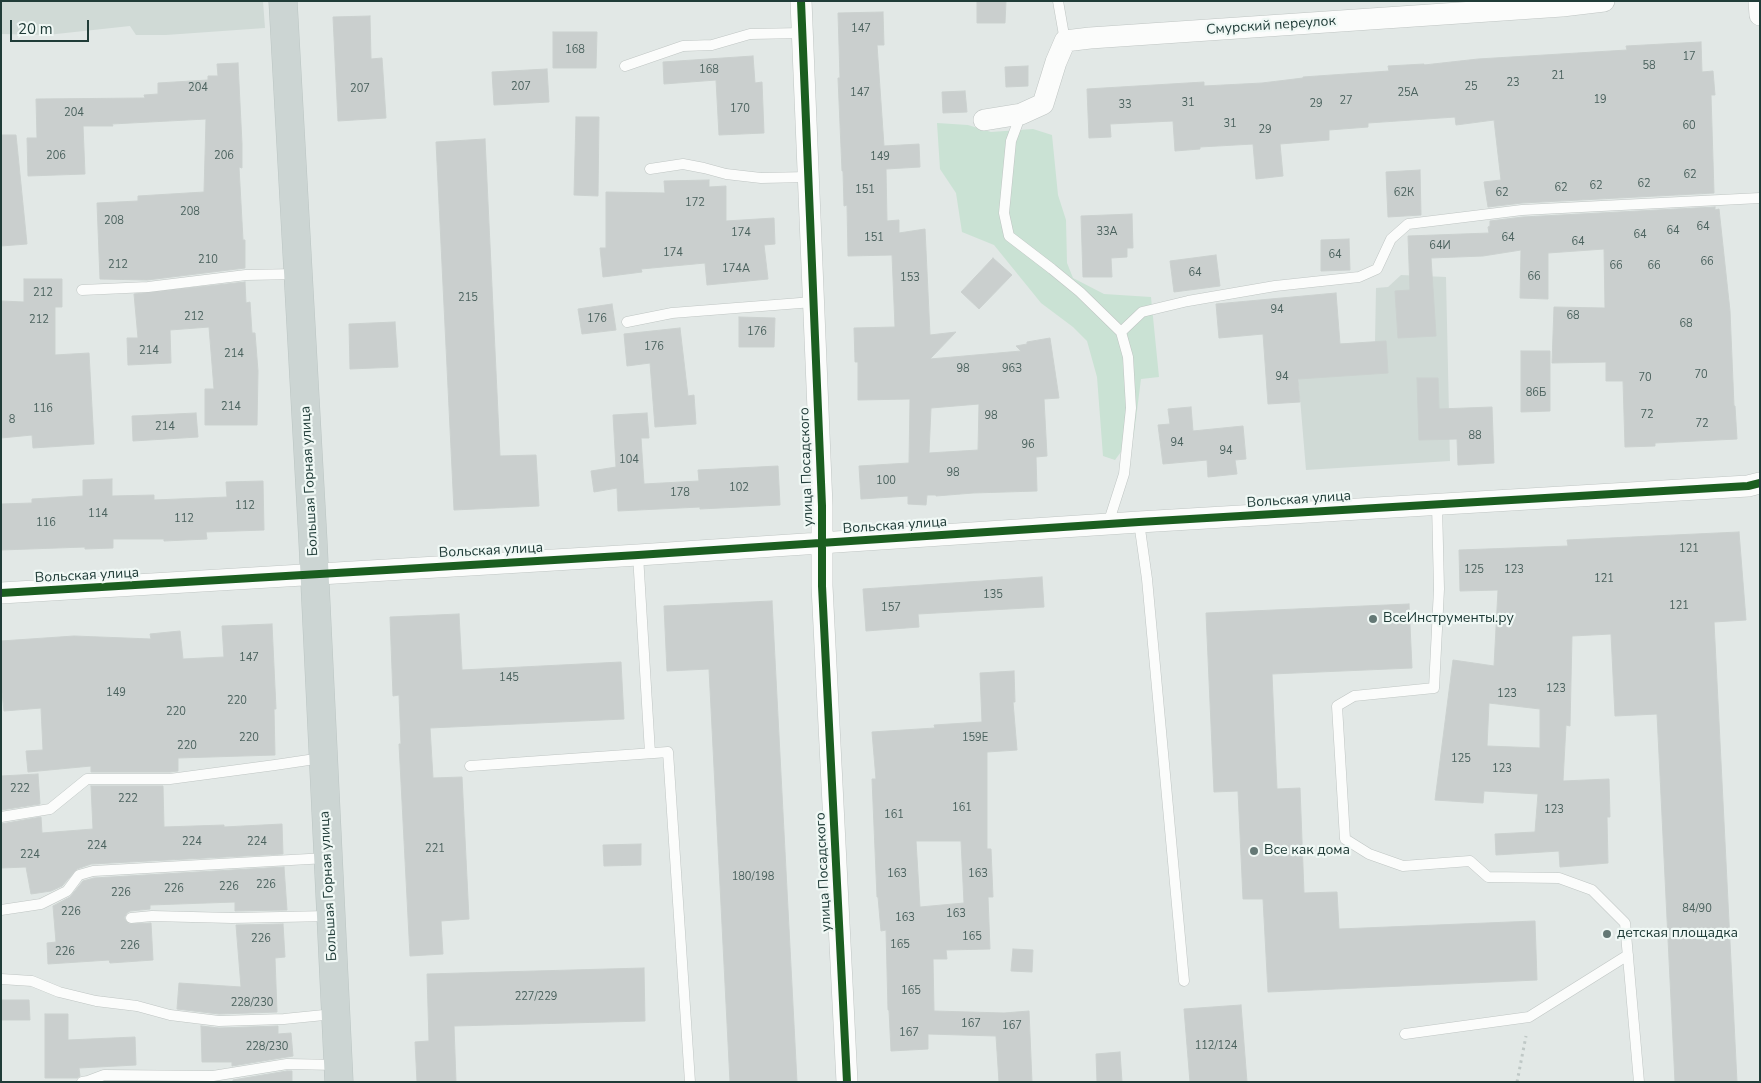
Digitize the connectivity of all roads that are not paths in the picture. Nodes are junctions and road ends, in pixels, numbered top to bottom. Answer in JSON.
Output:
{"nodes":[{"id":1,"x":283,"y":1,"type":"edge"},
{"id":2,"x":801,"y":1,"type":"edge"},
{"id":3,"x":1058,"y":1,"type":"edge"},
{"id":4,"x":1604,"y":1,"type":"edge"},
{"id":5,"x":1759,"y":1,"type":"edge"},
{"id":6,"x":1529,"y":5,"type":"edge"},
{"id":7,"x":1451,"y":8,"type":"edge"},
{"id":8,"x":1760,"y":15,"type":"edge"},
{"id":9,"x":802,"y":33,"type":"junction"},
{"id":10,"x":1065,"y":41,"type":"junction"},
{"id":11,"x":625,"y":66,"type":"dead end"},
{"id":12,"x":1021,"y":114,"type":"junction"},
{"id":13,"x":984,"y":120,"type":"dead end"},
{"id":14,"x":650,"y":169,"type":"dead end"},
{"id":15,"x":808,"y":177,"type":"junction"},
{"id":16,"x":1760,"y":198,"type":"edge"},
{"id":17,"x":298,"y":274,"type":"junction"},
{"id":18,"x":82,"y":290,"type":"dead end"},
{"id":19,"x":813,"y":302,"type":"junction"},
{"id":20,"x":627,"y":322,"type":"dead end"},
{"id":21,"x":1121,"y":332,"type":"junction"},
{"id":22,"x":1760,"y":483,"type":"edge"},
{"id":23,"x":1437,"y":504,"type":"junction"},
{"id":24,"x":1139,"y":522,"type":"junction"},
{"id":25,"x":1108,"y":524,"type":"junction"},
{"id":26,"x":821,"y":543,"type":"junction"},
{"id":27,"x":638,"y":555,"type":"junction"},
{"id":28,"x":314,"y":574,"type":"junction"},
{"id":29,"x":1,"y":593,"type":"edge"},
{"id":30,"x":650,"y":753,"type":"junction"},
{"id":31,"x":323,"y":757,"type":"junction"},
{"id":32,"x":470,"y":766,"type":"dead end"},
{"id":33,"x":1,"y":817,"type":"edge"},
{"id":34,"x":328,"y":858,"type":"junction"},
{"id":35,"x":1,"y":910,"type":"edge"},
{"id":36,"x":330,"y":916,"type":"junction"},
{"id":37,"x":131,"y":918,"type":"dead end"},
{"id":38,"x":1628,"y":955,"type":"junction"},
{"id":39,"x":1,"y":979,"type":"edge"},
{"id":40,"x":1184,"y":981,"type":"dead end"},
{"id":41,"x":336,"y":1014,"type":"junction"},
{"id":42,"x":1405,"y":1034,"type":"dead end"},
{"id":43,"x":338,"y":1074,"type":"edge"},
{"id":44,"x":82,"y":1082,"type":"edge"},
{"id":45,"x":690,"y":1082,"type":"edge"},
{"id":46,"x":847,"y":1082,"type":"edge"},
{"id":47,"x":1638,"y":1082,"type":"edge"}],
"edges":[{"from":1,"to":17,"type":"main road","name":"Большая Горная улица"},
{"from":2,"to":9,"type":"street","name":"улица Посадского"},
{"from":3,"to":10,"type":"lane"},
{"from":4,"to":6,"type":"street","name":"Смурский переулок"},
{"from":5,"to":8,"type":"street"},
{"from":6,"to":7,"type":"street","name":"Смурский переулок"},
{"from":7,"to":10,"type":"street","name":"Смурский переулок"},
{"from":9,"to":11,"type":"lane"},
{"from":9,"to":15,"type":"street","name":"улица Посадского"},
{"from":10,"to":12,"type":"street"},
{"from":12,"to":13,"type":"street"},
{"from":12,"to":21,"type":"lane"},
{"from":14,"to":15,"type":"lane"},
{"from":15,"to":19,"type":"street","name":"улица Посадского"},
{"from":16,"to":21,"type":"lane"},
{"from":17,"to":18,"type":"lane"},
{"from":17,"to":28,"type":"main road","name":"Большая Горная улица"},
{"from":19,"to":20,"type":"lane"},
{"from":19,"to":26,"type":"street","name":"улица Посадского"},
{"from":21,"to":25,"type":"lane"},
{"from":22,"to":23,"type":"street","name":"Вольская улица"},
{"from":23,"to":24,"type":"street","name":"Вольская улица"},
{"from":23,"to":38,"type":"lane"},
{"from":24,"to":25,"type":"street","name":"Вольская улица"},
{"from":24,"to":40,"type":"lane"},
{"from":25,"to":26,"type":"street","name":"Вольская улица"},
{"from":26,"to":27,"type":"street","name":"Вольская улица"},
{"from":26,"to":46,"type":"street","name":"улица Посадского"},
{"from":27,"to":28,"type":"street","name":"Вольская улица"},
{"from":27,"to":30,"type":"lane"},
{"from":28,"to":29,"type":"street","name":"Вольская улица"},
{"from":28,"to":31,"type":"main road","name":"Большая Горная улица"},
{"from":30,"to":32,"type":"lane"},
{"from":30,"to":45,"type":"lane"},
{"from":31,"to":33,"type":"lane"},
{"from":31,"to":34,"type":"main road","name":"Большая Горная улица"},
{"from":34,"to":35,"type":"lane"},
{"from":34,"to":36,"type":"main road","name":"Большая Горная улица"},
{"from":36,"to":37,"type":"lane"},
{"from":36,"to":41,"type":"main road","name":"Большая Горная улица"},
{"from":38,"to":42,"type":"lane"},
{"from":38,"to":47,"type":"lane"},
{"from":39,"to":41,"type":"lane"},
{"from":41,"to":43,"type":"main road","name":"Большая Горная улица"},
{"from":43,"to":44,"type":"lane"}]}
